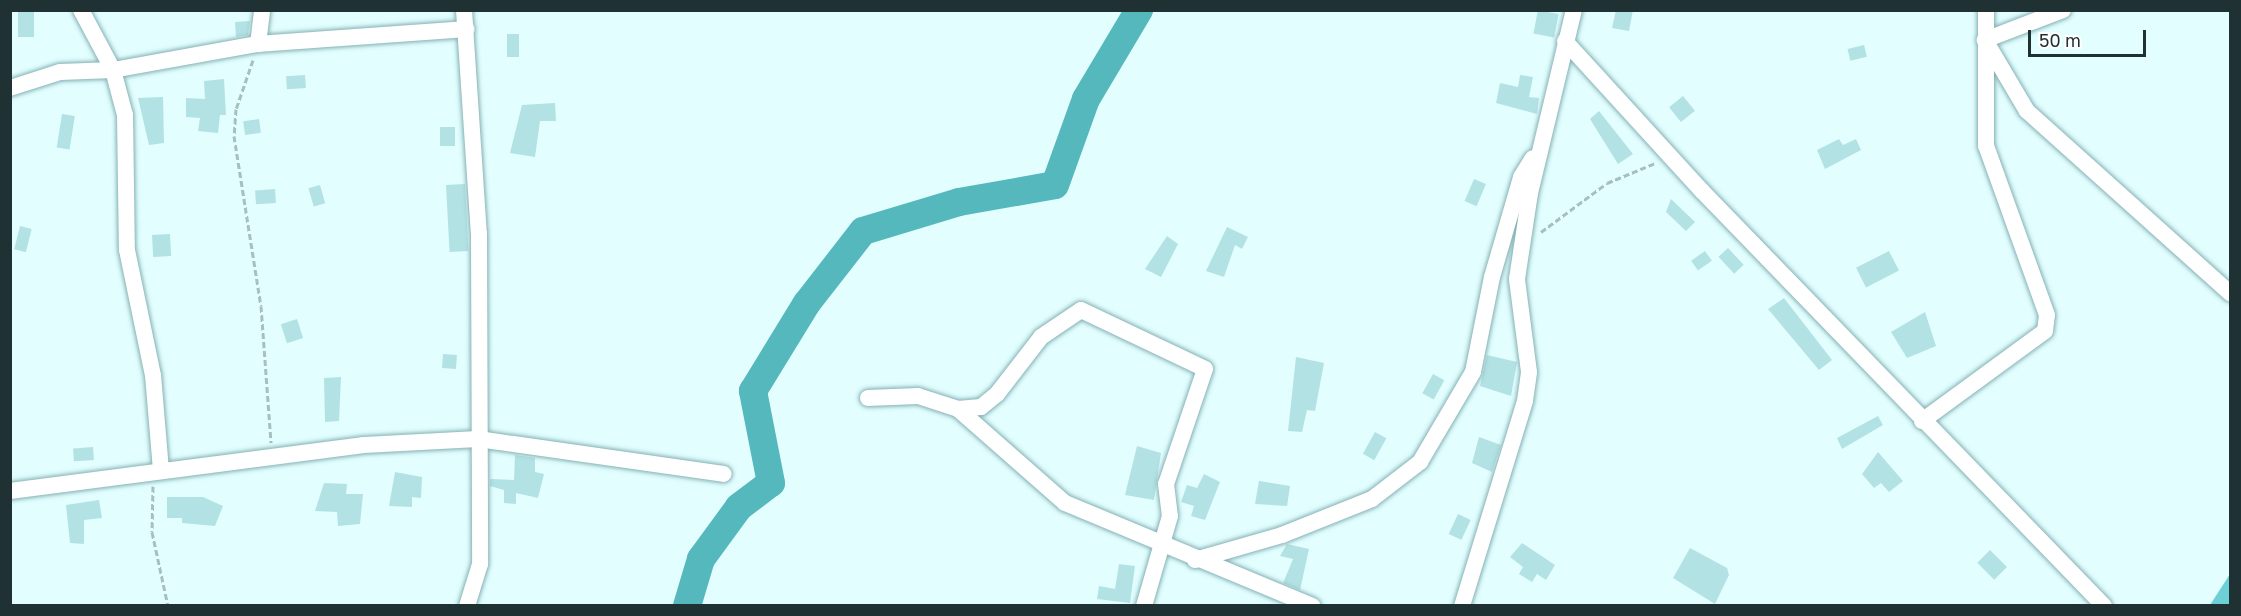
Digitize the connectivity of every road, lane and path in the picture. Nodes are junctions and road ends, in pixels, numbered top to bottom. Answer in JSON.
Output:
{"nodes":[{"id":1,"x":81,"y":10,"type":"edge"},
{"id":2,"x":262,"y":10,"type":"edge"},
{"id":3,"x":464,"y":10,"type":"edge"},
{"id":4,"x":1574,"y":10,"type":"edge"},
{"id":5,"x":1986,"y":10,"type":"edge"},
{"id":6,"x":2063,"y":10,"type":"edge"},
{"id":7,"x":466,"y":29,"type":"junction"},
{"id":8,"x":1984,"y":40,"type":"junction"},
{"id":9,"x":1566,"y":41,"type":"junction"},
{"id":10,"x":258,"y":44,"type":"junction"},
{"id":11,"x":113,"y":70,"type":"junction"},
{"id":12,"x":10,"y":88,"type":"edge"},
{"id":13,"x":1540,"y":146,"type":"junction"},
{"id":14,"x":1670,"y":156,"type":"junction"},
{"id":15,"x":1537,"y":238,"type":"dead end"},
{"id":16,"x":2230,"y":293,"type":"edge"},
{"id":17,"x":868,"y":398,"type":"dead end"},
{"id":18,"x":958,"y":409,"type":"junction"},
{"id":19,"x":1922,"y":421,"type":"junction"},
{"id":20,"x":478,"y":439,"type":"junction"},
{"id":21,"x":271,"y":457,"type":"junction"},
{"id":22,"x":157,"y":471,"type":"junction"},
{"id":23,"x":724,"y":474,"type":"dead end"},
{"id":24,"x":10,"y":491,"type":"edge"},
{"id":25,"x":1160,"y":546,"type":"junction"},
{"id":26,"x":1196,"y":560,"type":"junction"},
{"id":27,"x":168,"y":606,"type":"edge"},
{"id":28,"x":467,"y":606,"type":"edge"},
{"id":29,"x":1144,"y":606,"type":"edge"},
{"id":30,"x":1312,"y":606,"type":"edge"},
{"id":31,"x":1462,"y":606,"type":"edge"},
{"id":32,"x":2104,"y":606,"type":"edge"}],
"edges":[{"from":1,"to":11,"type":"street"},
{"from":2,"to":10,"type":"street"},
{"from":3,"to":7,"type":"street"},
{"from":4,"to":9,"type":"street"},
{"from":5,"to":8,"type":"street"},
{"from":6,"to":8,"type":"street"},
{"from":7,"to":10,"type":"street"},
{"from":7,"to":20,"type":"street"},
{"from":8,"to":16,"type":"street"},
{"from":8,"to":19,"type":"street"},
{"from":9,"to":13,"type":"street"},
{"from":9,"to":14,"type":"street"},
{"from":10,"to":11,"type":"street"},
{"from":10,"to":21,"type":"path"},
{"from":11,"to":12,"type":"street"},
{"from":11,"to":22,"type":"street"},
{"from":13,"to":26,"type":"street"},
{"from":13,"to":31,"type":"street"},
{"from":14,"to":15,"type":"path"},
{"from":14,"to":19,"type":"street"},
{"from":17,"to":18,"type":"street"},
{"from":18,"to":25,"type":"street"},
{"from":18,"to":25,"type":"street"},
{"from":19,"to":32,"type":"street"},
{"from":20,"to":21,"type":"street"},
{"from":20,"to":23,"type":"street"},
{"from":20,"to":28,"type":"street"},
{"from":21,"to":22,"type":"street"},
{"from":22,"to":24,"type":"street"},
{"from":22,"to":27,"type":"path"},
{"from":25,"to":26,"type":"street"},
{"from":25,"to":29,"type":"street"},
{"from":26,"to":30,"type":"street"}]}
